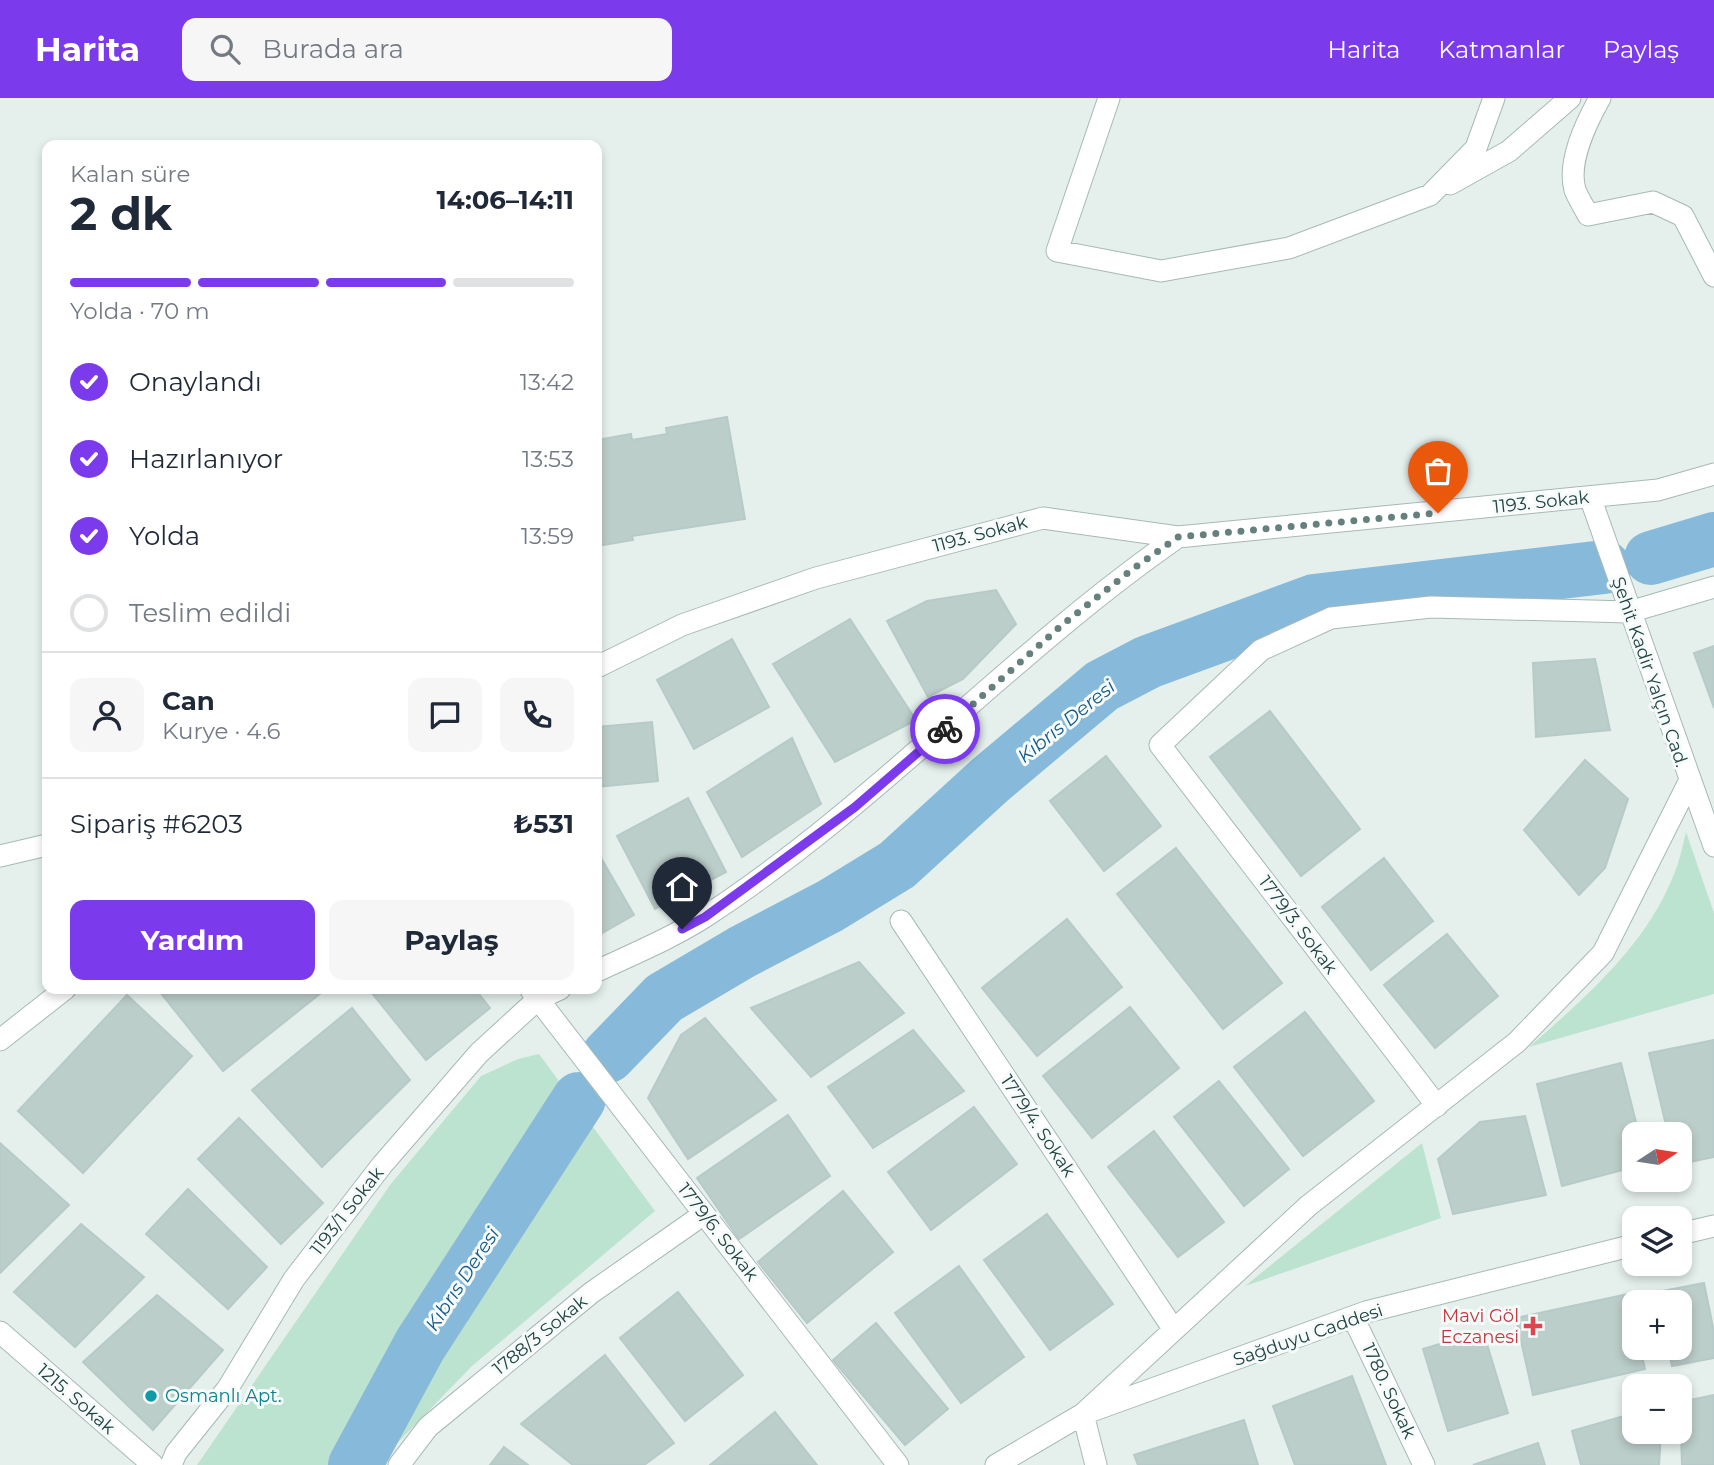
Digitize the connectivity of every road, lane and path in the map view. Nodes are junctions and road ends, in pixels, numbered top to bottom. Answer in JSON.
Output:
{"nodes":[{"id":1,"x":1109,"y":98,"type":"edge"},
{"id":2,"x":1494,"y":98,"type":"edge"},
{"id":3,"x":1570,"y":98,"type":"edge"},
{"id":4,"x":1600,"y":98,"type":"edge"},
{"id":5,"x":1430,"y":195,"type":"junction"},
{"id":6,"x":1714,"y":276,"type":"edge"},
{"id":7,"x":1714,"y":474,"type":"edge"},
{"id":8,"x":1590,"y":497,"type":"junction"},
{"id":9,"x":1178,"y":537,"type":"junction"},
{"id":10,"x":1714,"y":587,"type":"edge"},
{"id":11,"x":1629,"y":612,"type":"junction"},
{"id":12,"x":602,"y":665,"type":"edge"},
{"id":13,"x":1689,"y":782,"type":"junction"},
{"id":14,"x":42,"y":846,"type":"edge"},
{"id":15,"x":1714,"y":846,"type":"edge"},
{"id":16,"x":0,"y":856,"type":"edge"},
{"id":17,"x":901,"y":921,"type":"dead end"},
{"id":18,"x":602,"y":968,"type":"edge"},
{"id":19,"x":59,"y":994,"type":"edge"},
{"id":20,"x":534,"y":994,"type":"edge"},
{"id":21,"x":0,"y":1040,"type":"edge"},
{"id":22,"x":1437,"y":1106,"type":"junction"},
{"id":23,"x":694,"y":1221,"type":"dead end"},
{"id":24,"x":1714,"y":1226,"type":"edge"},
{"id":25,"x":1692,"y":1231,"type":"edge"},
{"id":26,"x":1622,"y":1248,"type":"edge"},
{"id":27,"x":1353,"y":1317,"type":"junction"},
{"id":28,"x":1174,"y":1330,"type":"junction"},
{"id":29,"x":0,"y":1332,"type":"edge"},
{"id":30,"x":1083,"y":1414,"type":"junction"},
{"id":31,"x":153,"y":1465,"type":"edge"},
{"id":32,"x":171,"y":1465,"type":"edge"},
{"id":33,"x":399,"y":1465,"type":"edge"},
{"id":34,"x":898,"y":1465,"type":"edge"},
{"id":35,"x":996,"y":1465,"type":"edge"},
{"id":36,"x":1096,"y":1465,"type":"edge"},
{"id":37,"x":1424,"y":1465,"type":"edge"}],
"edges":[{"from":1,"to":5,"type":"street"},
{"from":2,"to":5,"type":"street"},
{"from":3,"to":5,"type":"street"},
{"from":4,"to":6,"type":"street"},
{"from":7,"to":8,"type":"street","name":"1193. Sokak"},
{"from":8,"to":9,"type":"street","name":"1193. Sokak"},
{"from":8,"to":11,"type":"street","name":"Şehit Kadir Yalçın Cad."},
{"from":9,"to":12,"type":"street","name":"1193. Sokak"},
{"from":9,"to":18,"type":"street"},
{"from":10,"to":11,"type":"street"},
{"from":11,"to":13,"type":"street","name":"Şehit Kadir Yalçın Cad."},
{"from":11,"to":22,"type":"street","name":"1779/3. Sokak"},
{"from":13,"to":15,"type":"street","name":"Şehit Kadir Yalçın Cad."},
{"from":13,"to":22,"type":"street"},
{"from":14,"to":16,"type":"street"},
{"from":17,"to":28,"type":"street","name":"1779/4. Sokak"},
{"from":19,"to":21,"type":"street"},
{"from":20,"to":32,"type":"street","name":"1193/1 Sokak"},
{"from":20,"to":34,"type":"street","name":"1779/6. Sokak"},
{"from":22,"to":28,"type":"street"},
{"from":23,"to":33,"type":"street","name":"1788/3 Sokak"},
{"from":24,"to":25,"type":"street"},
{"from":26,"to":27,"type":"street","name":"Sağduyu Caddesi"},
{"from":27,"to":30,"type":"street","name":"Sağduyu Caddesi"},
{"from":27,"to":37,"type":"street","name":"1780. Sokak"},
{"from":28,"to":30,"type":"street"},
{"from":29,"to":31,"type":"street","name":"1215. Sokak"},
{"from":30,"to":35,"type":"street","name":"Sağduyu Caddesi"},
{"from":30,"to":36,"type":"street"}]}
